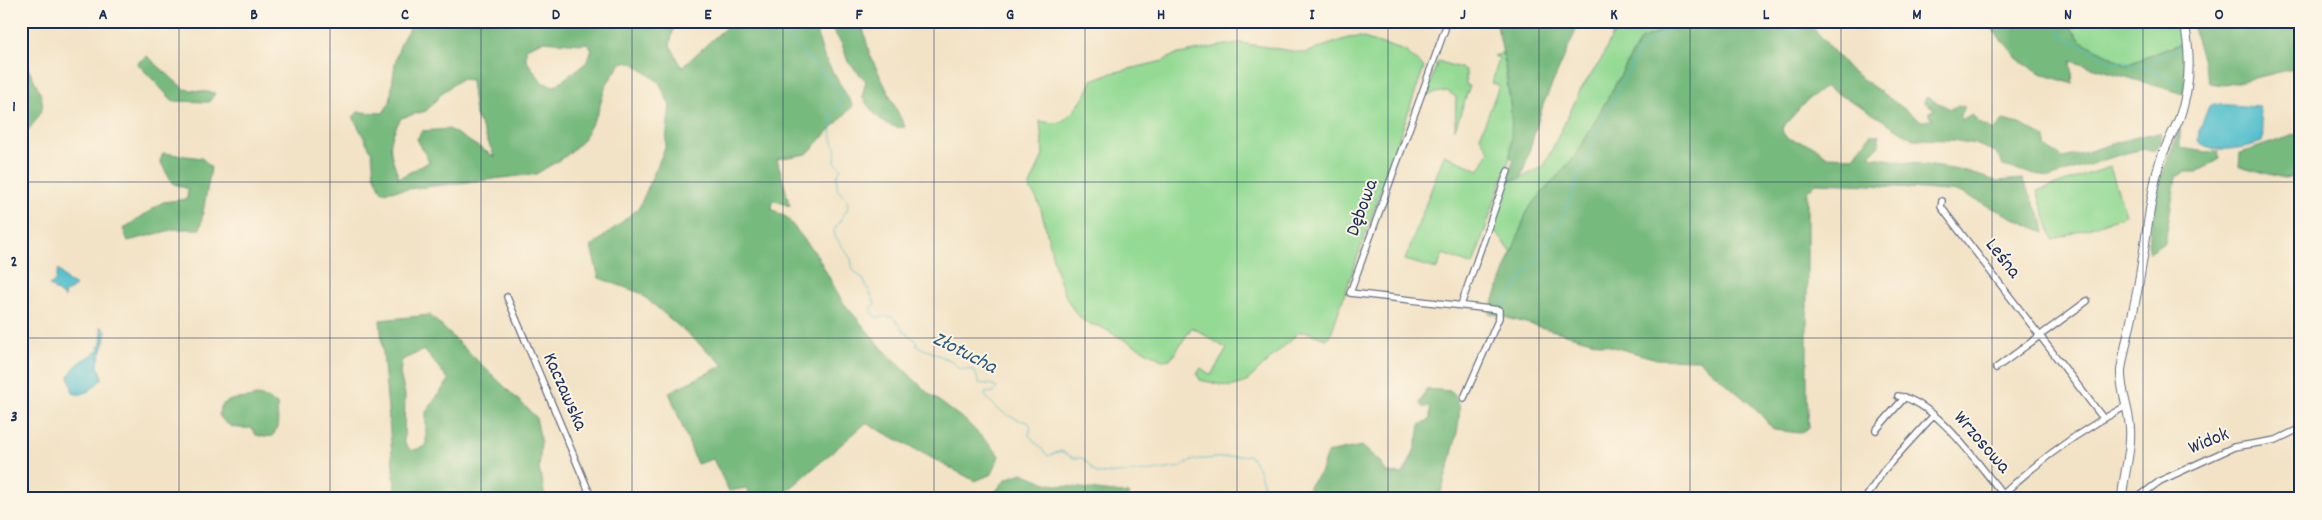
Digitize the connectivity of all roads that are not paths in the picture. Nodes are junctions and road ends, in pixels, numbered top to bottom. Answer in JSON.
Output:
{"nodes":[{"id":1,"x":2184,"y":21,"type":"edge"},
{"id":2,"x":1445,"y":30,"type":"dead end"},
{"id":3,"x":1508,"y":171,"type":"dead end"},
{"id":4,"x":1942,"y":201,"type":"dead end"},
{"id":5,"x":506,"y":297,"type":"dead end"},
{"id":6,"x":2087,"y":301,"type":"dead end"},
{"id":7,"x":1461,"y":305,"type":"junction"},
{"id":8,"x":2041,"y":336,"type":"junction"},
{"id":9,"x":1996,"y":368,"type":"dead end"},
{"id":10,"x":1464,"y":398,"type":"dead end"},
{"id":11,"x":2126,"y":406,"type":"junction"},
{"id":12,"x":1934,"y":415,"type":"junction"},
{"id":13,"x":2103,"y":418,"type":"junction"},
{"id":14,"x":2301,"y":428,"type":"edge"},
{"id":15,"x":1876,"y":430,"type":"dead end"},
{"id":16,"x":2003,"y":494,"type":"junction"},
{"id":17,"x":592,"y":499,"type":"edge"},
{"id":18,"x":1865,"y":499,"type":"edge"},
{"id":19,"x":1998,"y":499,"type":"edge"},
{"id":20,"x":2122,"y":499,"type":"edge"},
{"id":21,"x":2136,"y":499,"type":"edge"}],
"edges":[{"from":1,"to":11,"type":"main road"},
{"from":2,"to":7,"type":"street","name":"Dębowa"},
{"from":3,"to":7,"type":"street"},
{"from":4,"to":8,"type":"street","name":"Leśna"},
{"from":5,"to":17,"type":"street","name":"Kaczawska"},
{"from":6,"to":8,"type":"street"},
{"from":7,"to":10,"type":"street","name":"Dębowa"},
{"from":8,"to":9,"type":"street"},
{"from":8,"to":13,"type":"street","name":"Leśna"},
{"from":11,"to":13,"type":"street"},
{"from":11,"to":20,"type":"main road"},
{"from":12,"to":15,"type":"street","name":"Wrzosowa"},
{"from":12,"to":16,"type":"street","name":"Wrzosowa"},
{"from":12,"to":18,"type":"street","name":"Wrzosowa"},
{"from":13,"to":16,"type":"street"},
{"from":14,"to":21,"type":"street","name":"Widok"},
{"from":16,"to":19,"type":"street"}]}
